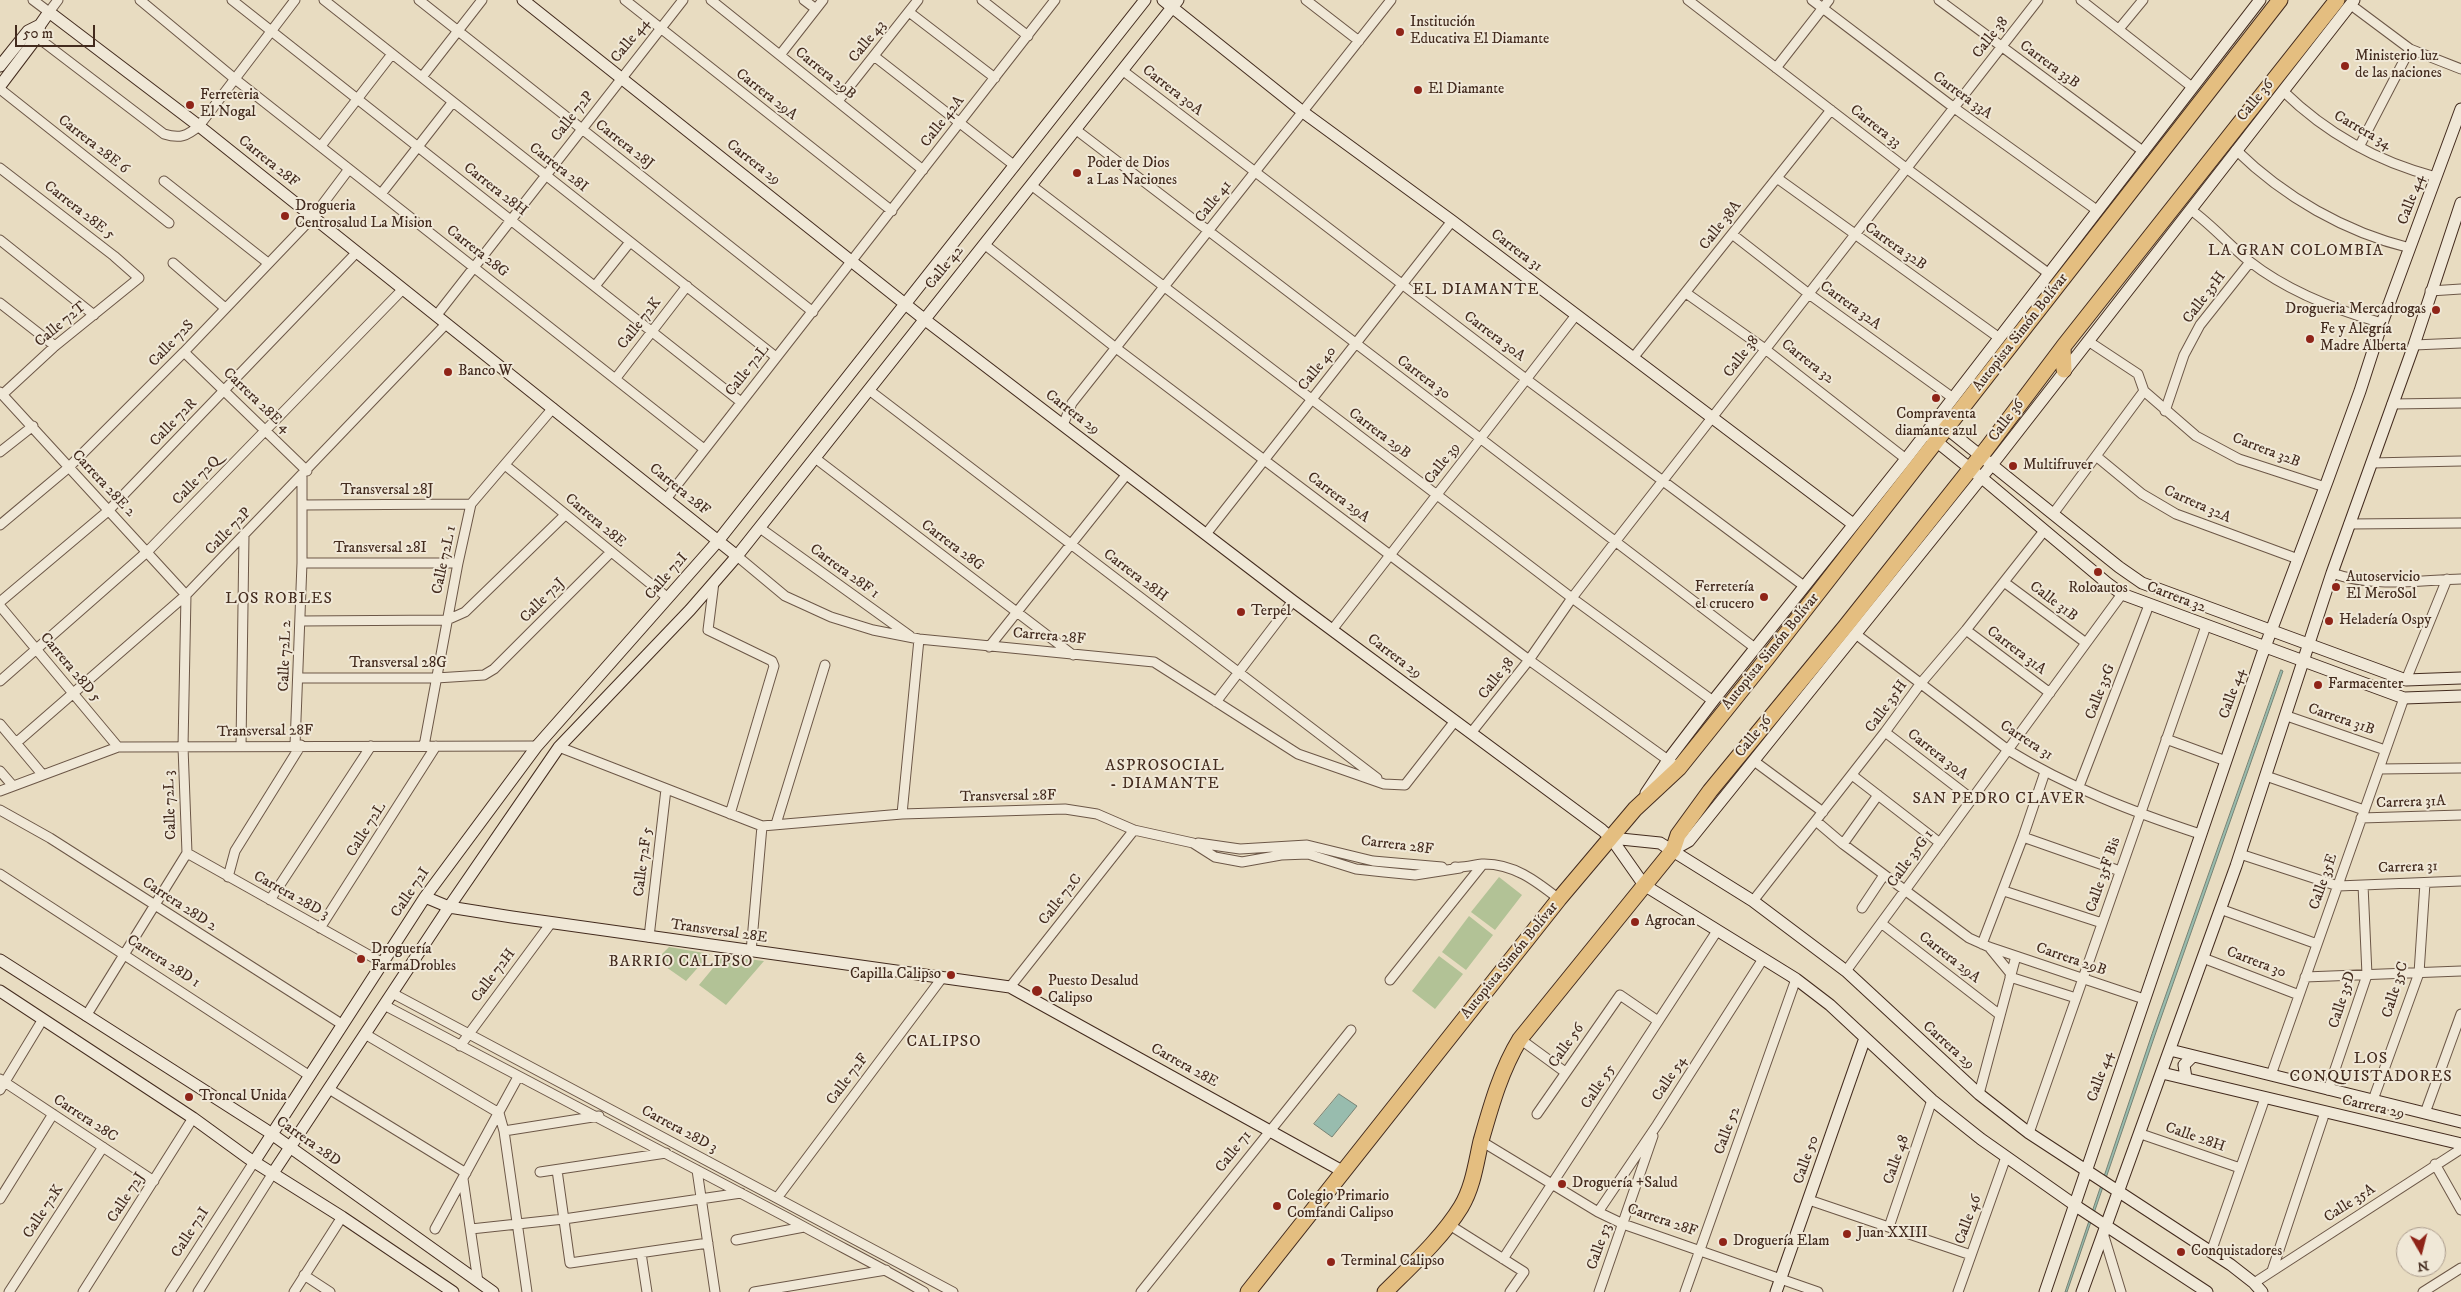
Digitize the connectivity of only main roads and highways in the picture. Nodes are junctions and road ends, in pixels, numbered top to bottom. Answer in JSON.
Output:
{"nodes":[{"id":1,"x":2280,"y":0,"type":"edge"},
{"id":2,"x":2347,"y":2,"type":"edge"},
{"id":3,"x":2063,"y":347,"type":"junction"},
{"id":4,"x":2064,"y":370,"type":"road end"},
{"id":5,"x":1248,"y":1292,"type":"edge"},
{"id":6,"x":1385,"y":1292,"type":"edge"}],
"edges":[{"from":1,"to":5,"type":"highway","name":"Autopista Simón Bolívar"},
{"from":2,"to":3,"type":"highway"},
{"from":3,"to":4,"type":"highway"},
{"from":3,"to":6,"type":"highway"}]}
